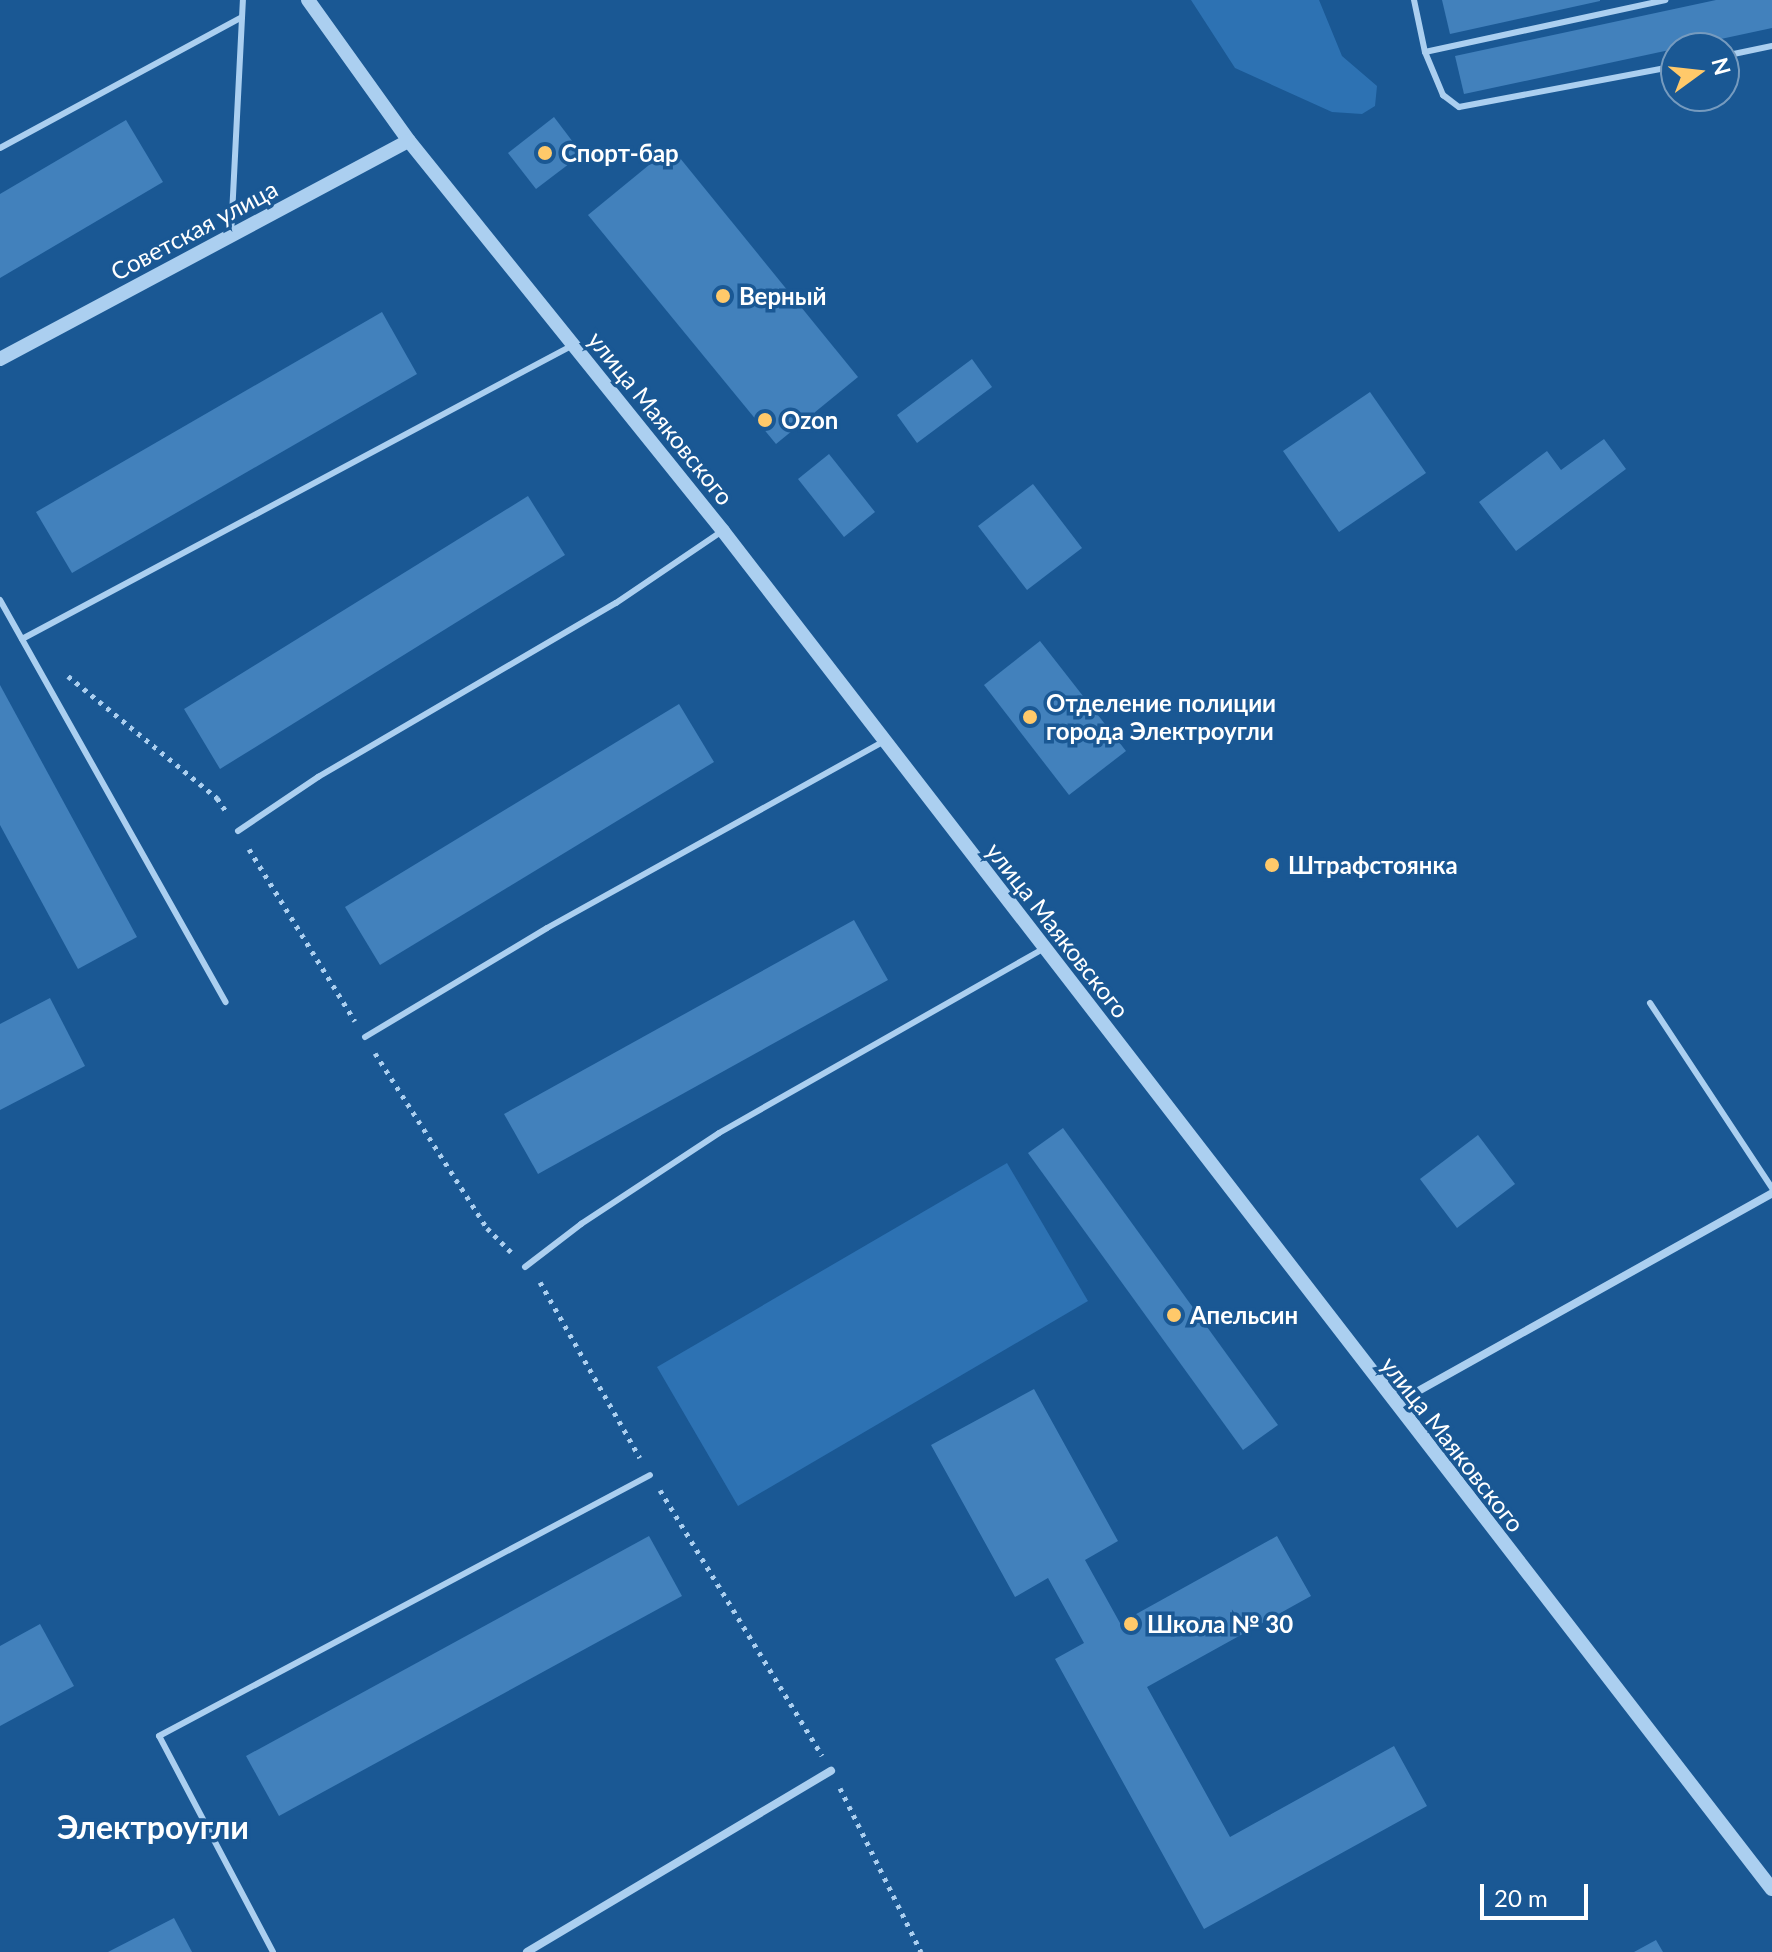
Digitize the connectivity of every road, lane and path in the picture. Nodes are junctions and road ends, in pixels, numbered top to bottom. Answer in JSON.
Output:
{"nodes":[{"id":1,"x":243,"y":0,"type":"edge"},
{"id":2,"x":308,"y":0,"type":"edge"},
{"id":3,"x":1414,"y":0,"type":"edge"},
{"id":4,"x":1665,"y":0,"type":"edge"},
{"id":5,"x":242,"y":17,"type":"junction"},
{"id":6,"x":1772,"y":46,"type":"edge"},
{"id":7,"x":1425,"y":52,"type":"junction"},
{"id":8,"x":1740,"y":53,"type":"edge"},
{"id":9,"x":1660,"y":69,"type":"edge"},
{"id":10,"x":409,"y":141,"type":"junction"},
{"id":11,"x":0,"y":148,"type":"edge"},
{"id":12,"x":231,"y":235,"type":"junction"},
{"id":13,"x":573,"y":345,"type":"junction"},
{"id":14,"x":0,"y":359,"type":"edge"},
{"id":15,"x":723,"y":531,"type":"junction"},
{"id":16,"x":0,"y":600,"type":"edge"},
{"id":17,"x":22,"y":639,"type":"junction"},
{"id":18,"x":885,"y":742,"type":"junction"},
{"id":19,"x":238,"y":831,"type":"dead end"},
{"id":20,"x":1044,"y":948,"type":"junction"},
{"id":21,"x":226,"y":1002,"type":"dead end"},
{"id":22,"x":1650,"y":1003,"type":"dead end"},
{"id":23,"x":365,"y":1037,"type":"dead end"},
{"id":24,"x":1772,"y":1190,"type":"edge"},
{"id":25,"x":525,"y":1267,"type":"dead end"},
{"id":26,"x":1394,"y":1404,"type":"junction"},
{"id":27,"x":650,"y":1475,"type":"dead end"},
{"id":28,"x":831,"y":1771,"type":"dead end"},
{"id":29,"x":1772,"y":1889,"type":"edge"},
{"id":30,"x":273,"y":1952,"type":"edge"},
{"id":31,"x":527,"y":1952,"type":"edge"}],
"edges":[{"from":1,"to":5,"type":"lane"},
{"from":2,"to":10,"type":"street","name":"улица Маяковского"},
{"from":3,"to":7,"type":"lane"},
{"from":4,"to":7,"type":"lane"},
{"from":5,"to":11,"type":"lane"},
{"from":5,"to":12,"type":"lane"},
{"from":6,"to":8,"type":"lane"},
{"from":7,"to":9,"type":"lane"},
{"from":10,"to":12,"type":"street","name":"Советская улица"},
{"from":10,"to":13,"type":"street","name":"улица Маяковского"},
{"from":12,"to":14,"type":"street","name":"Советская улица"},
{"from":13,"to":15,"type":"street","name":"улица Маяковского"},
{"from":13,"to":17,"type":"lane"},
{"from":15,"to":18,"type":"street","name":"улица Маяковского"},
{"from":15,"to":19,"type":"lane"},
{"from":16,"to":17,"type":"lane"},
{"from":17,"to":21,"type":"lane"},
{"from":18,"to":20,"type":"street","name":"улица Маяковского"},
{"from":18,"to":23,"type":"lane"},
{"from":20,"to":25,"type":"lane"},
{"from":20,"to":26,"type":"street","name":"улица Маяковского"},
{"from":22,"to":24,"type":"lane"},
{"from":24,"to":26,"type":"street"},
{"from":26,"to":29,"type":"street","name":"улица Маяковского"},
{"from":27,"to":30,"type":"lane"},
{"from":28,"to":31,"type":"street"}]}
